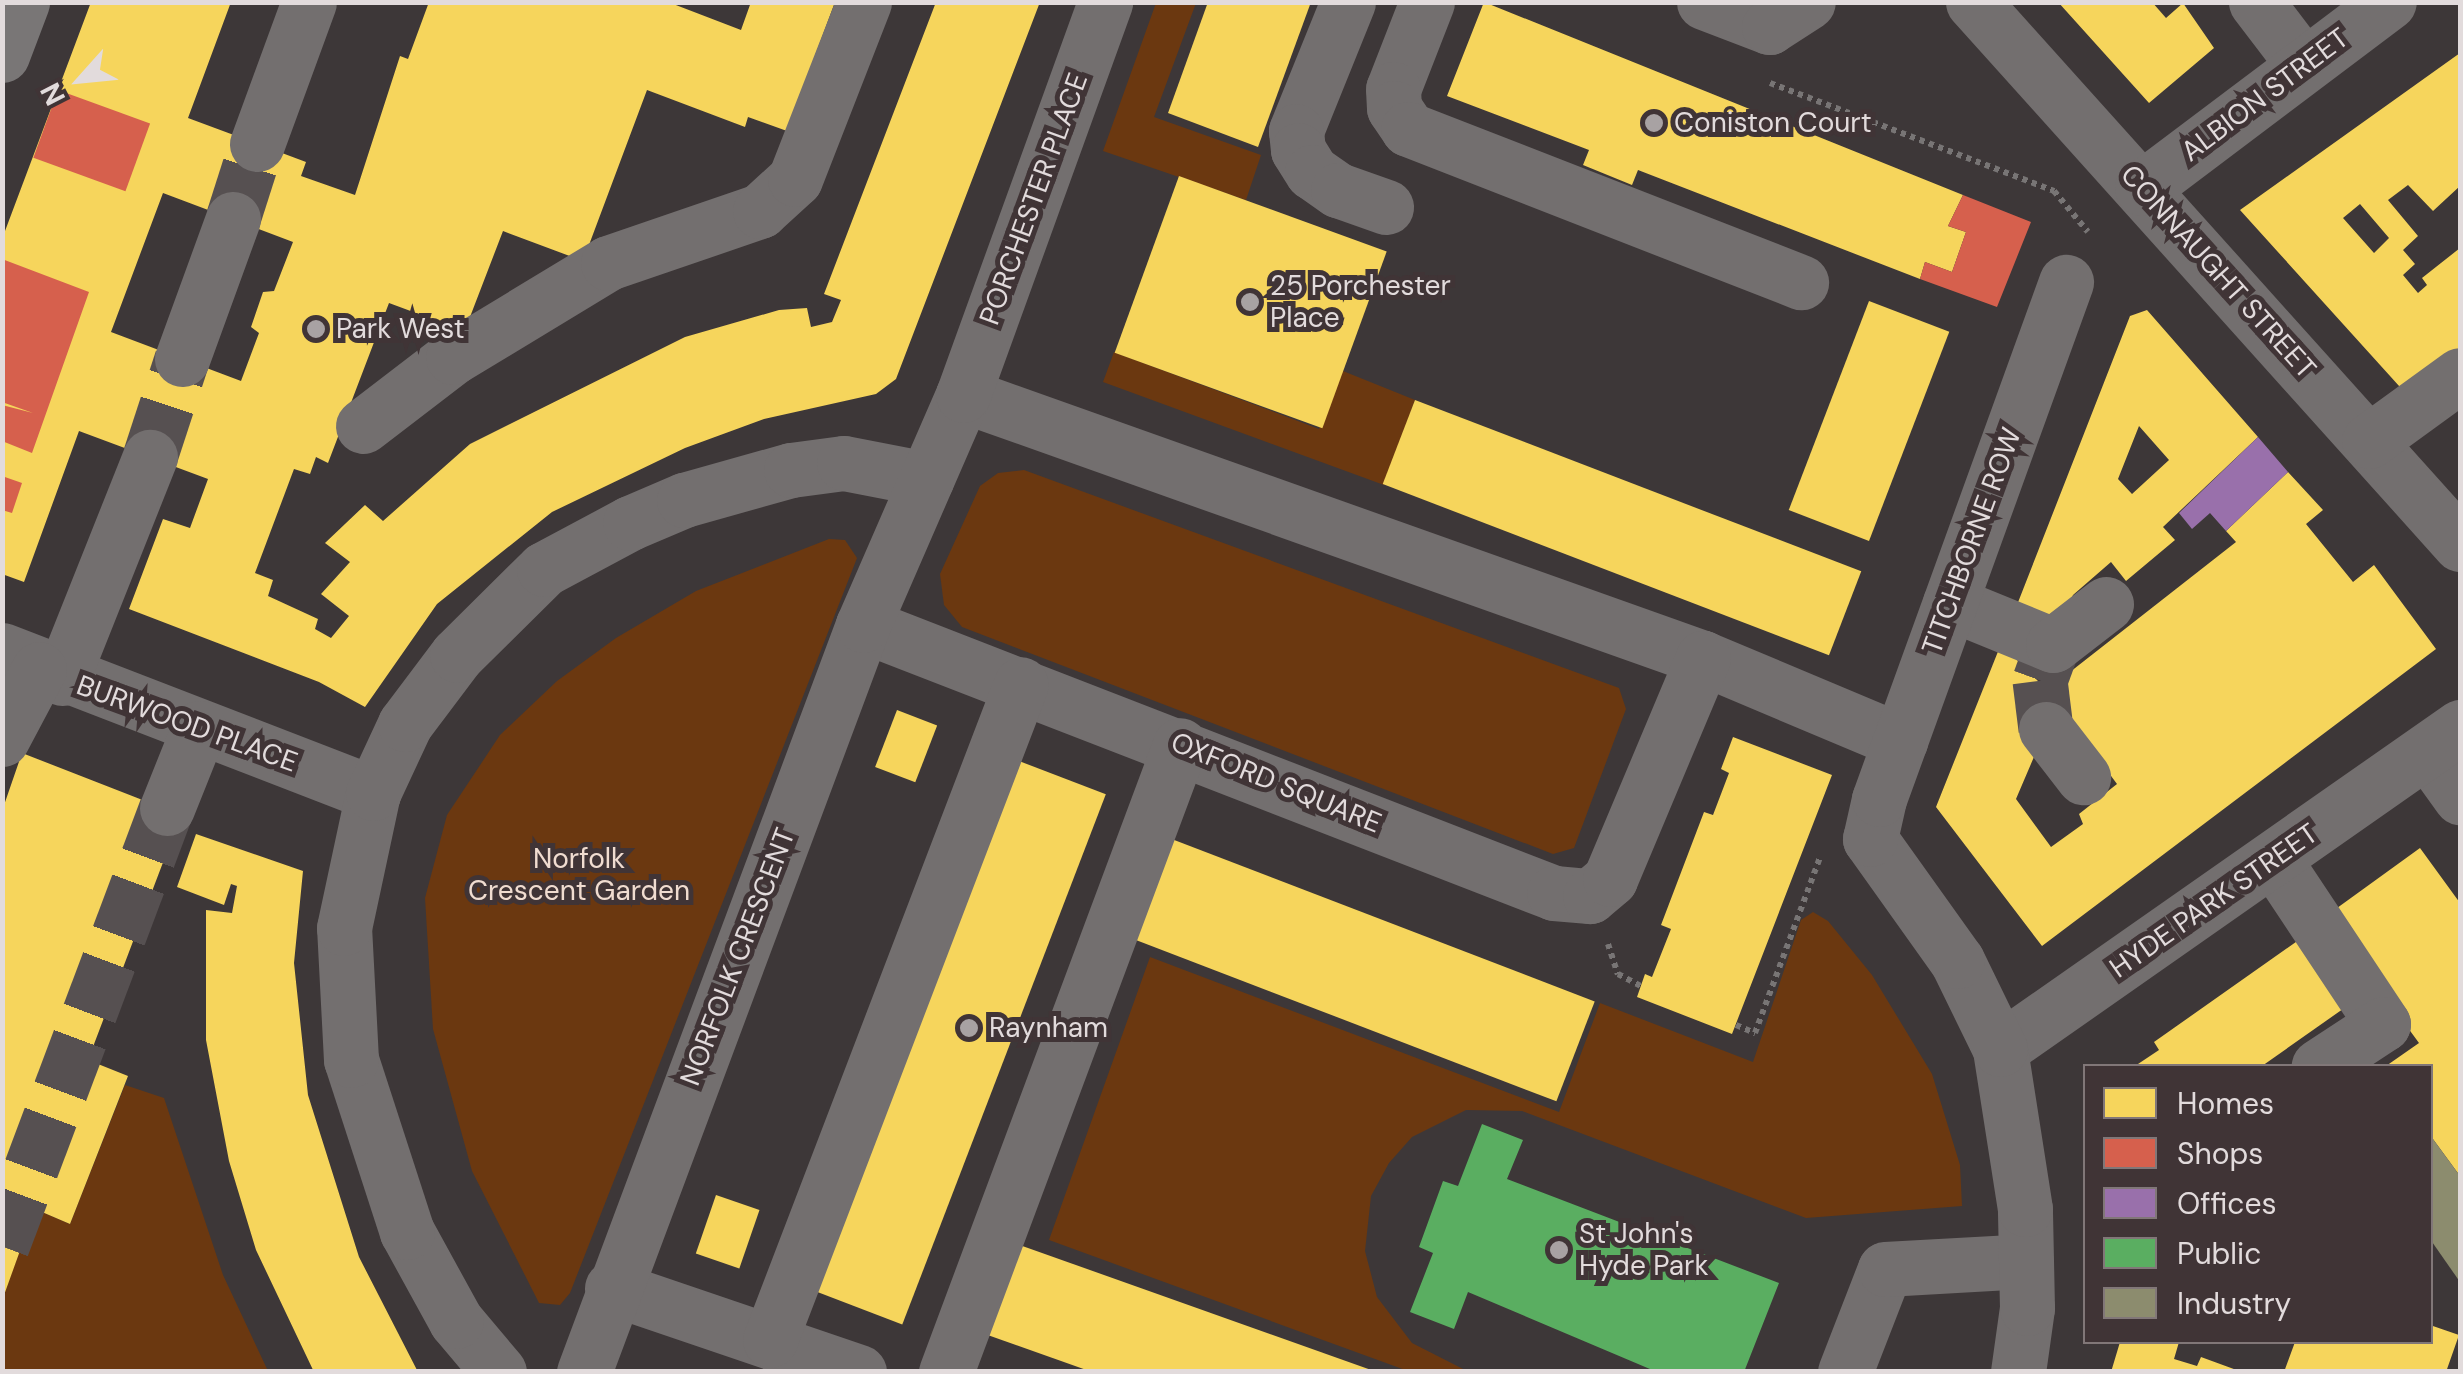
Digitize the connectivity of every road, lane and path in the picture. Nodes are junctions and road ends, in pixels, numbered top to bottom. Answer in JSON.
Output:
{"nodes":[{"id":1,"x":22,"y":2,"type":"edge"},
{"id":2,"x":309,"y":2,"type":"edge"},
{"id":3,"x":864,"y":2,"type":"edge"},
{"id":4,"x":1105,"y":2,"type":"edge"},
{"id":5,"x":1348,"y":2,"type":"edge"},
{"id":6,"x":1428,"y":2,"type":"edge"},
{"id":7,"x":1704,"y":2,"type":"edge"},
{"id":8,"x":1808,"y":2,"type":"edge"},
{"id":9,"x":1973,"y":2,"type":"edge"},
{"id":10,"x":2256,"y":2,"type":"edge"},
{"id":11,"x":2389,"y":2,"type":"edge"},
{"id":12,"x":2,"y":56,"type":"edge"},
{"id":13,"x":2304,"y":64,"type":"junction"},
{"id":14,"x":1764,"y":80,"type":"dead end"},
{"id":15,"x":257,"y":144,"type":"tunnel mouth"},
{"id":16,"x":2142,"y":188,"type":"junction"},
{"id":17,"x":1386,"y":207,"type":"dead end"},
{"id":18,"x":233,"y":219,"type":"tunnel mouth"},
{"id":19,"x":2089,"y":233,"type":"dead end"},
{"id":20,"x":1801,"y":282,"type":"dead end"},
{"id":21,"x":2066,"y":282,"type":"dead end"},
{"id":22,"x":182,"y":359,"type":"tunnel mouth"},
{"id":23,"x":2460,"y":375,"type":"edge"},
{"id":24,"x":963,"y":395,"type":"junction"},
{"id":25,"x":363,"y":426,"type":"dead end"},
{"id":26,"x":2369,"y":441,"type":"junction"},
{"id":27,"x":150,"y":458,"type":"tunnel mouth"},
{"id":28,"x":926,"y":479,"type":"junction"},
{"id":29,"x":2460,"y":544,"type":"edge"},
{"id":30,"x":1950,"y":604,"type":"junction"},
{"id":31,"x":2106,"y":604,"type":"dead end"},
{"id":32,"x":863,"y":625,"type":"junction"},
{"id":33,"x":1704,"y":658,"type":"junction"},
{"id":34,"x":34,"y":665,"type":"edge"},
{"id":35,"x":1021,"y":684,"type":"junction"},
{"id":36,"x":199,"y":728,"type":"junction"},
{"id":37,"x":2046,"y":729,"type":"tunnel mouth"},
{"id":38,"x":2,"y":738,"type":"edge"},
{"id":39,"x":2444,"y":739,"type":"edge"},
{"id":40,"x":1900,"y":741,"type":"junction"},
{"id":41,"x":1180,"y":745,"type":"junction"},
{"id":42,"x":2083,"y":777,"type":"dead end"},
{"id":43,"x":373,"y":793,"type":"junction"},
{"id":44,"x":2460,"y":797,"type":"edge"},
{"id":45,"x":167,"y":808,"type":"tunnel mouth"},
{"id":46,"x":1874,"y":819,"type":"junction"},
{"id":47,"x":2274,"y":860,"type":"junction"},
{"id":48,"x":1736,"y":1025,"type":"dead end"},
{"id":49,"x":2000,"y":1050,"type":"junction"},
{"id":50,"x":2323,"y":1064,"type":"edge"},
{"id":51,"x":2026,"y":1261,"type":"junction"},
{"id":52,"x":612,"y":1288,"type":"junction"},
{"id":53,"x":770,"y":1340,"type":"junction"},
{"id":54,"x":499,"y":1372,"type":"edge"},
{"id":55,"x":584,"y":1372,"type":"edge"},
{"id":56,"x":859,"y":1372,"type":"edge"},
{"id":57,"x":946,"y":1372,"type":"edge"},
{"id":58,"x":1845,"y":1372,"type":"edge"},
{"id":59,"x":2018,"y":1372,"type":"edge"}],
"edges":[{"from":1,"to":12,"type":"highway"},
{"from":2,"to":15,"type":"street"},
{"from":3,"to":25,"type":"street"},
{"from":4,"to":24,"type":"street","name":"PORCHESTER PLACE"},
{"from":5,"to":17,"type":"street"},
{"from":6,"to":20,"type":"street"},
{"from":7,"to":8,"type":"street"},
{"from":9,"to":16,"type":"street","name":"CONNAUGHT STREET"},
{"from":10,"to":13,"type":"street"},
{"from":11,"to":13,"type":"street","name":"ALBION STREET"},
{"from":13,"to":16,"type":"street","name":"ALBION STREET"},
{"from":14,"to":19,"type":"path"},
{"from":16,"to":26,"type":"street","name":"CONNAUGHT STREET"},
{"from":18,"to":22,"type":"street"},
{"from":21,"to":30,"type":"street","name":"TITCHBORNE ROW"},
{"from":23,"to":26,"type":"street"},
{"from":24,"to":28,"type":"street","name":"PORCHESTER PLACE"},
{"from":24,"to":33,"type":"street"},
{"from":26,"to":29,"type":"street","name":"CONNAUGHT STREET"},
{"from":27,"to":34,"type":"street"},
{"from":28,"to":32,"type":"street"},
{"from":28,"to":43,"type":"street"},
{"from":30,"to":31,"type":"street"},
{"from":30,"to":40,"type":"street","name":"TITCHBORNE ROW"},
{"from":32,"to":35,"type":"street","name":"OXFORD SQUARE"},
{"from":32,"to":52,"type":"street","name":"NORFOLK CRESCENT"},
{"from":33,"to":40,"type":"street"},
{"from":33,"to":41,"type":"street","name":"OXFORD SQUARE"},
{"from":34,"to":36,"type":"street","name":"BURWOOD PLACE"},
{"from":34,"to":38,"type":"street"},
{"from":35,"to":41,"type":"street","name":"OXFORD SQUARE"},
{"from":35,"to":53,"type":"street"},
{"from":36,"to":43,"type":"street","name":"BURWOOD PLACE"},
{"from":36,"to":45,"type":"street"},
{"from":37,"to":42,"type":"street"},
{"from":39,"to":44,"type":"street"},
{"from":39,"to":47,"type":"street","name":"HYDE PARK STREET"},
{"from":40,"to":46,"type":"street","name":"TITCHBORNE ROW"},
{"from":41,"to":57,"type":"street"},
{"from":43,"to":54,"type":"street"},
{"from":46,"to":48,"type":"path"},
{"from":46,"to":49,"type":"street"},
{"from":47,"to":49,"type":"street","name":"HYDE PARK STREET"},
{"from":47,"to":50,"type":"street"},
{"from":49,"to":51,"type":"street"},
{"from":51,"to":58,"type":"street"},
{"from":51,"to":59,"type":"street"},
{"from":52,"to":53,"type":"street"},
{"from":52,"to":55,"type":"street","name":"NORFOLK CRESCENT"},
{"from":53,"to":56,"type":"street"}]}
